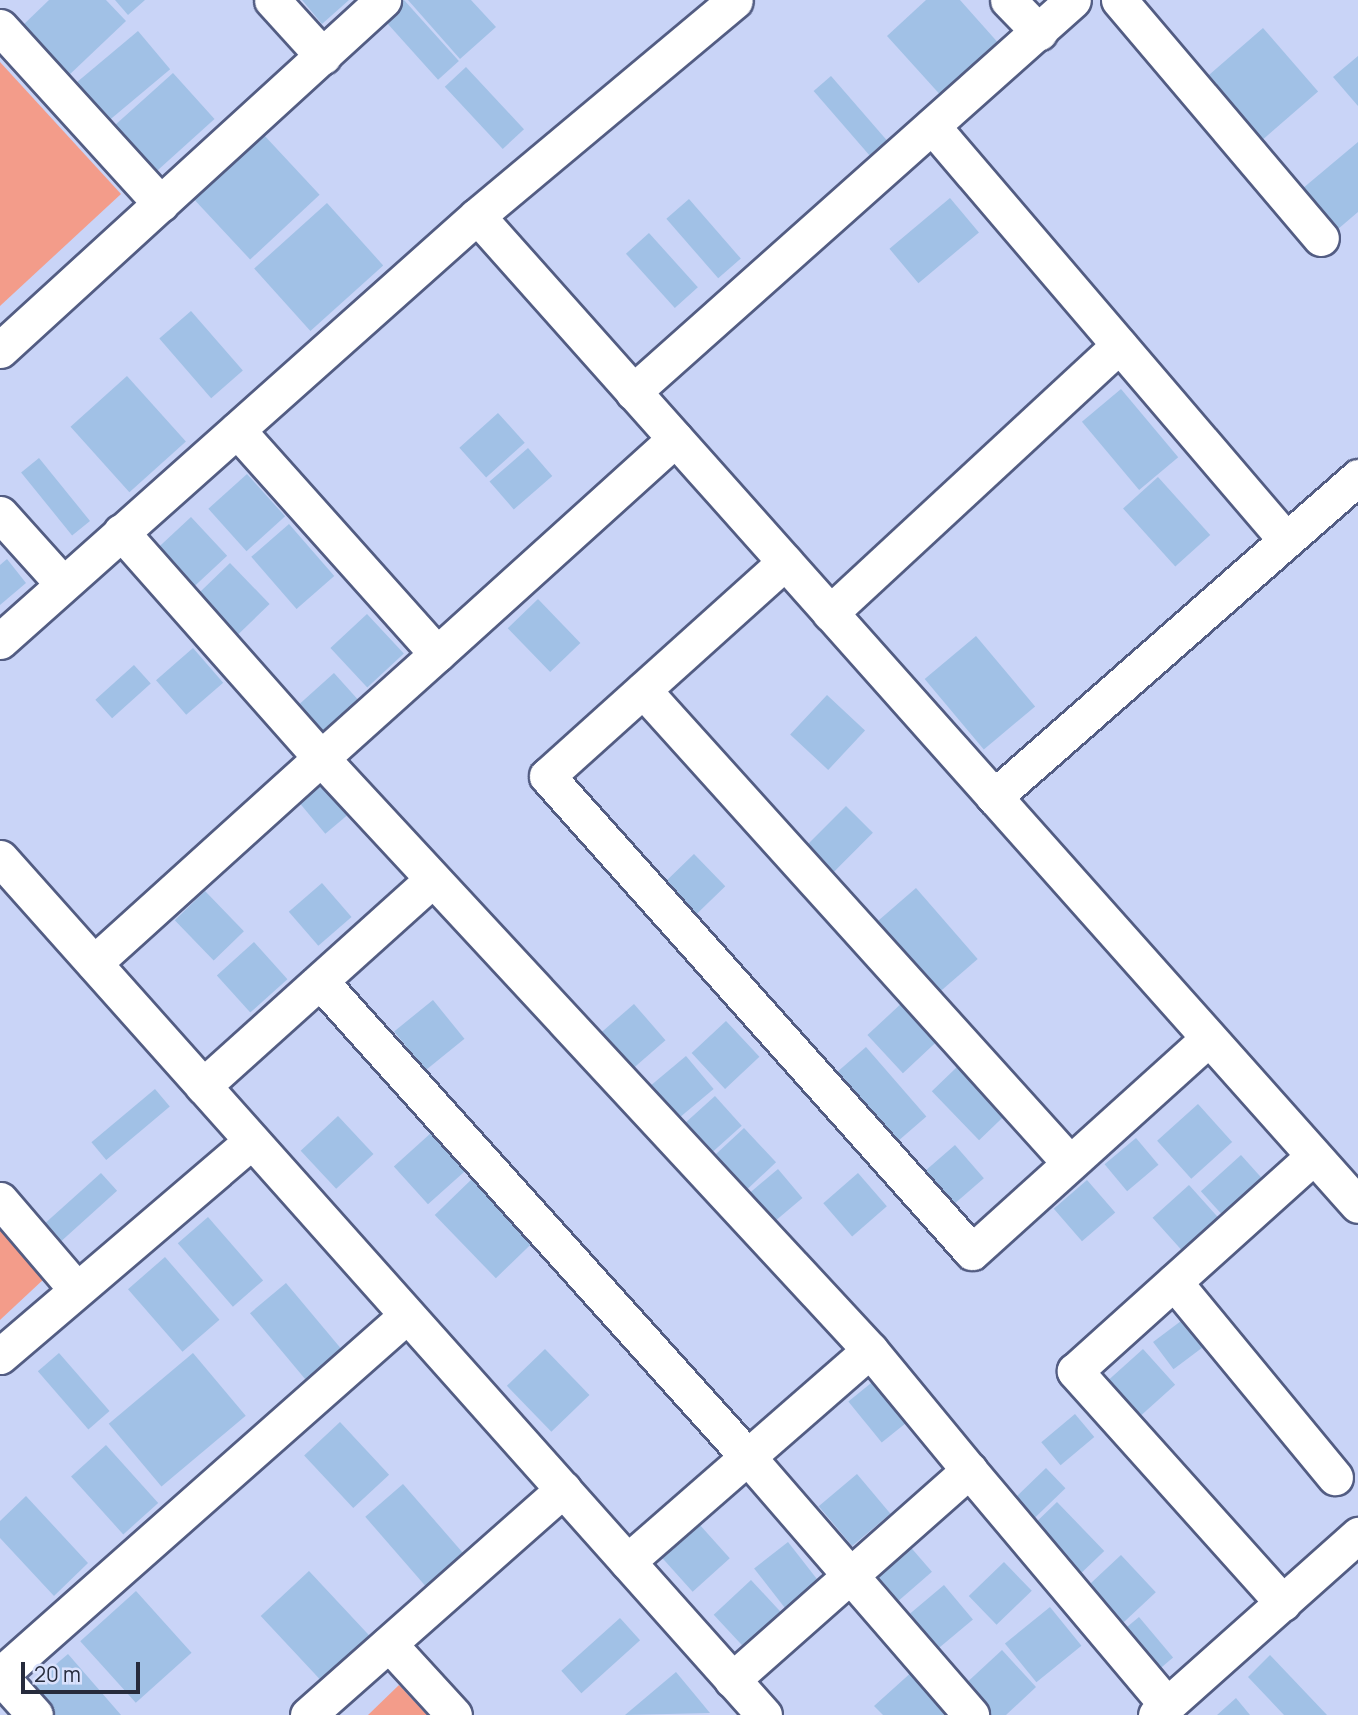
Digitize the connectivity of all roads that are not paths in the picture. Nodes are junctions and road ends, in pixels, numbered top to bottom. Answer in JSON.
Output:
{"nodes":[{"id":1,"x":272,"y":0,"type":"edge"},
{"id":2,"x":383,"y":0,"type":"edge"},
{"id":3,"x":735,"y":0,"type":"edge"},
{"id":4,"x":1008,"y":0,"type":"edge"},
{"id":5,"x":1073,"y":0,"type":"edge"},
{"id":6,"x":1119,"y":0,"type":"edge"},
{"id":7,"x":0,"y":27,"type":"edge"},
{"id":8,"x":1039,"y":32,"type":"junction"},
{"id":9,"x":323,"y":56,"type":"junction"},
{"id":10,"x":932,"y":127,"type":"junction"},
{"id":11,"x":161,"y":204,"type":"junction"},
{"id":12,"x":477,"y":216,"type":"junction"},
{"id":13,"x":1321,"y":238,"type":"dead end"},
{"id":14,"x":1119,"y":345,"type":"junction"},
{"id":15,"x":0,"y":350,"type":"edge"},
{"id":16,"x":633,"y":392,"type":"junction"},
{"id":17,"x":237,"y":430,"type":"junction"},
{"id":18,"x":675,"y":439,"type":"junction"},
{"id":19,"x":1358,"y":477,"type":"edge"},
{"id":20,"x":0,"y":514,"type":"edge"},
{"id":21,"x":121,"y":532,"type":"junction"},
{"id":22,"x":1286,"y":540,"type":"junction"},
{"id":23,"x":785,"y":562,"type":"junction"},
{"id":24,"x":63,"y":584,"type":"junction"},
{"id":25,"x":830,"y":613,"type":"junction"},
{"id":26,"x":0,"y":641,"type":"edge"},
{"id":27,"x":437,"y":654,"type":"junction"},
{"id":28,"x":643,"y":690,"type":"junction"},
{"id":29,"x":320,"y":758,"type":"junction"},
{"id":30,"x":994,"y":797,"type":"junction"},
{"id":31,"x":0,"y":858,"type":"edge"},
{"id":32,"x":432,"y":880,"type":"junction"},
{"id":33,"x":94,"y":963,"type":"junction"},
{"id":34,"x":320,"y":981,"type":"junction"},
{"id":35,"x":1209,"y":1038,"type":"junction"},
{"id":36,"x":203,"y":1086,"type":"junction"},
{"id":37,"x":252,"y":1141,"type":"junction"},
{"id":38,"x":1314,"y":1156,"type":"junction"},
{"id":39,"x":1070,"y":1163,"type":"junction"},
{"id":40,"x":0,"y":1200,"type":"edge"},
{"id":41,"x":1358,"y":1205,"type":"edge"},
{"id":42,"x":1174,"y":1282,"type":"junction"},
{"id":43,"x":77,"y":1290,"type":"junction"},
{"id":44,"x":407,"y":1315,"type":"junction"},
{"id":45,"x":870,"y":1350,"type":"junction"},
{"id":46,"x":0,"y":1356,"type":"edge"},
{"id":47,"x":746,"y":1455,"type":"junction"},
{"id":48,"x":969,"y":1470,"type":"junction"},
{"id":49,"x":1335,"y":1477,"type":"dead end"},
{"id":50,"x":563,"y":1489,"type":"junction"},
{"id":51,"x":1358,"y":1535,"type":"edge"},
{"id":52,"x":627,"y":1562,"type":"junction"},
{"id":53,"x":851,"y":1577,"type":"junction"},
{"id":54,"x":1283,"y":1602,"type":"junction"},
{"id":55,"x":388,"y":1643,"type":"junction"},
{"id":56,"x":0,"y":1676,"type":"edge"},
{"id":57,"x":732,"y":1680,"type":"junction"},
{"id":58,"x":1162,"y":1710,"type":"edge"},
{"id":59,"x":35,"y":1715,"type":"edge"},
{"id":60,"x":308,"y":1715,"type":"edge"},
{"id":61,"x":454,"y":1715,"type":"edge"},
{"id":62,"x":764,"y":1715,"type":"edge"},
{"id":63,"x":971,"y":1715,"type":"edge"}],
"edges":[{"from":1,"to":9,"type":"street"},
{"from":2,"to":9,"type":"street"},
{"from":3,"to":12,"type":"street"},
{"from":4,"to":8,"type":"street"},
{"from":5,"to":8,"type":"street"},
{"from":6,"to":13,"type":"street"},
{"from":7,"to":11,"type":"street"},
{"from":8,"to":10,"type":"street"},
{"from":9,"to":11,"type":"street"},
{"from":10,"to":14,"type":"street"},
{"from":10,"to":16,"type":"street"},
{"from":11,"to":15,"type":"street"},
{"from":12,"to":16,"type":"street"},
{"from":12,"to":17,"type":"street"},
{"from":14,"to":22,"type":"street"},
{"from":14,"to":25,"type":"street"},
{"from":16,"to":18,"type":"street"},
{"from":17,"to":21,"type":"street"},
{"from":17,"to":27,"type":"street"},
{"from":18,"to":23,"type":"street"},
{"from":18,"to":27,"type":"street"},
{"from":19,"to":22,"type":"street"},
{"from":20,"to":24,"type":"street"},
{"from":21,"to":24,"type":"street"},
{"from":21,"to":29,"type":"street"},
{"from":22,"to":30,"type":"street"},
{"from":23,"to":25,"type":"street"},
{"from":23,"to":28,"type":"street"},
{"from":24,"to":26,"type":"street"},
{"from":25,"to":30,"type":"street"},
{"from":27,"to":29,"type":"street"},
{"from":28,"to":39,"type":"street"},
{"from":28,"to":39,"type":"street"},
{"from":29,"to":32,"type":"street"},
{"from":29,"to":33,"type":"street"},
{"from":30,"to":35,"type":"street"},
{"from":31,"to":33,"type":"street"},
{"from":32,"to":34,"type":"street"},
{"from":32,"to":45,"type":"street"},
{"from":33,"to":36,"type":"street"},
{"from":34,"to":36,"type":"street"},
{"from":34,"to":47,"type":"street"},
{"from":35,"to":38,"type":"street"},
{"from":35,"to":39,"type":"street"},
{"from":36,"to":37,"type":"street"},
{"from":37,"to":43,"type":"street"},
{"from":37,"to":44,"type":"street"},
{"from":38,"to":41,"type":"street"},
{"from":38,"to":42,"type":"street"},
{"from":40,"to":43,"type":"street"},
{"from":42,"to":49,"type":"street"},
{"from":42,"to":54,"type":"street"},
{"from":43,"to":46,"type":"street"},
{"from":44,"to":50,"type":"street"},
{"from":44,"to":56,"type":"street"},
{"from":45,"to":47,"type":"street"},
{"from":45,"to":48,"type":"street"},
{"from":47,"to":52,"type":"street"},
{"from":47,"to":53,"type":"street"},
{"from":48,"to":53,"type":"street"},
{"from":48,"to":58,"type":"street"},
{"from":50,"to":52,"type":"street"},
{"from":50,"to":55,"type":"street"},
{"from":51,"to":54,"type":"street"},
{"from":52,"to":57,"type":"street"},
{"from":53,"to":57,"type":"street"},
{"from":53,"to":63,"type":"street"},
{"from":54,"to":58,"type":"street"},
{"from":55,"to":60,"type":"street"},
{"from":55,"to":61,"type":"street"},
{"from":56,"to":59,"type":"street"},
{"from":57,"to":62,"type":"street"}]}
